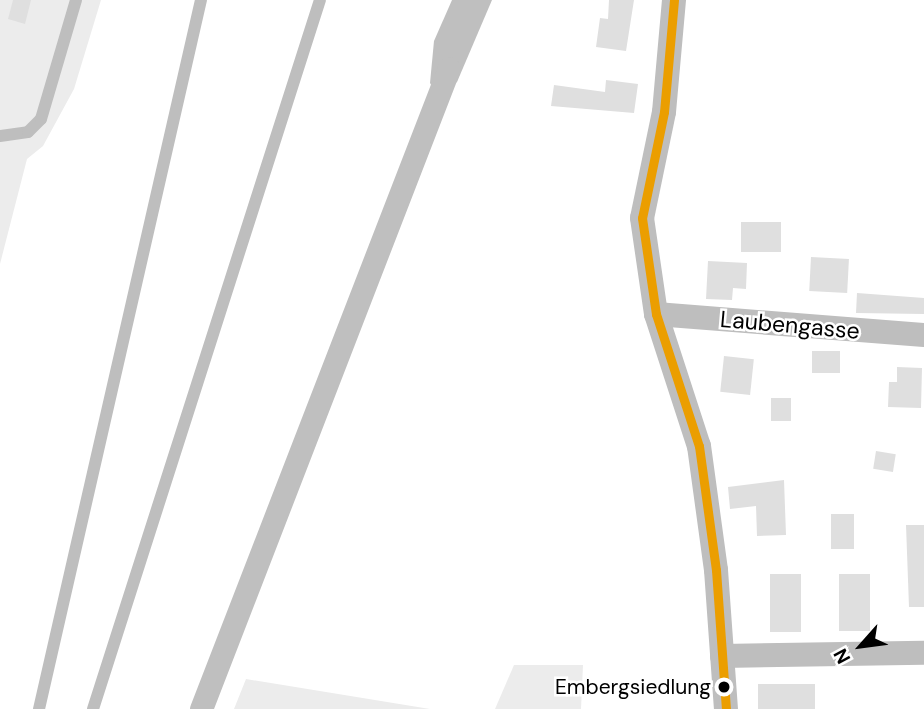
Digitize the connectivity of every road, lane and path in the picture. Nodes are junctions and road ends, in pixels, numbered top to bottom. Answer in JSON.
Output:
{"nodes":[{"id":1,"x":76,"y":0,"type":"edge"},
{"id":2,"x":201,"y":0,"type":"edge"},
{"id":3,"x":320,"y":0,"type":"edge"},
{"id":4,"x":674,"y":0,"type":"edge"},
{"id":5,"x":0,"y":136,"type":"edge"},
{"id":6,"x":656,"y":314,"type":"junction"},
{"id":7,"x":924,"y":335,"type":"edge"},
{"id":8,"x":924,"y":653,"type":"edge"},
{"id":9,"x":722,"y":656,"type":"junction"},
{"id":10,"x":39,"y":709,"type":"edge"},
{"id":11,"x":93,"y":709,"type":"edge"},
{"id":12,"x":726,"y":709,"type":"edge"}],
"edges":[{"from":1,"to":5,"type":"lane"},
{"from":2,"to":10,"type":"lane"},
{"from":3,"to":11,"type":"lane"},
{"from":4,"to":6,"type":"street"},
{"from":6,"to":7,"type":"street","name":"Laubengasse"},
{"from":6,"to":9,"type":"street"},
{"from":8,"to":9,"type":"street"},
{"from":9,"to":12,"type":"street"}]}
